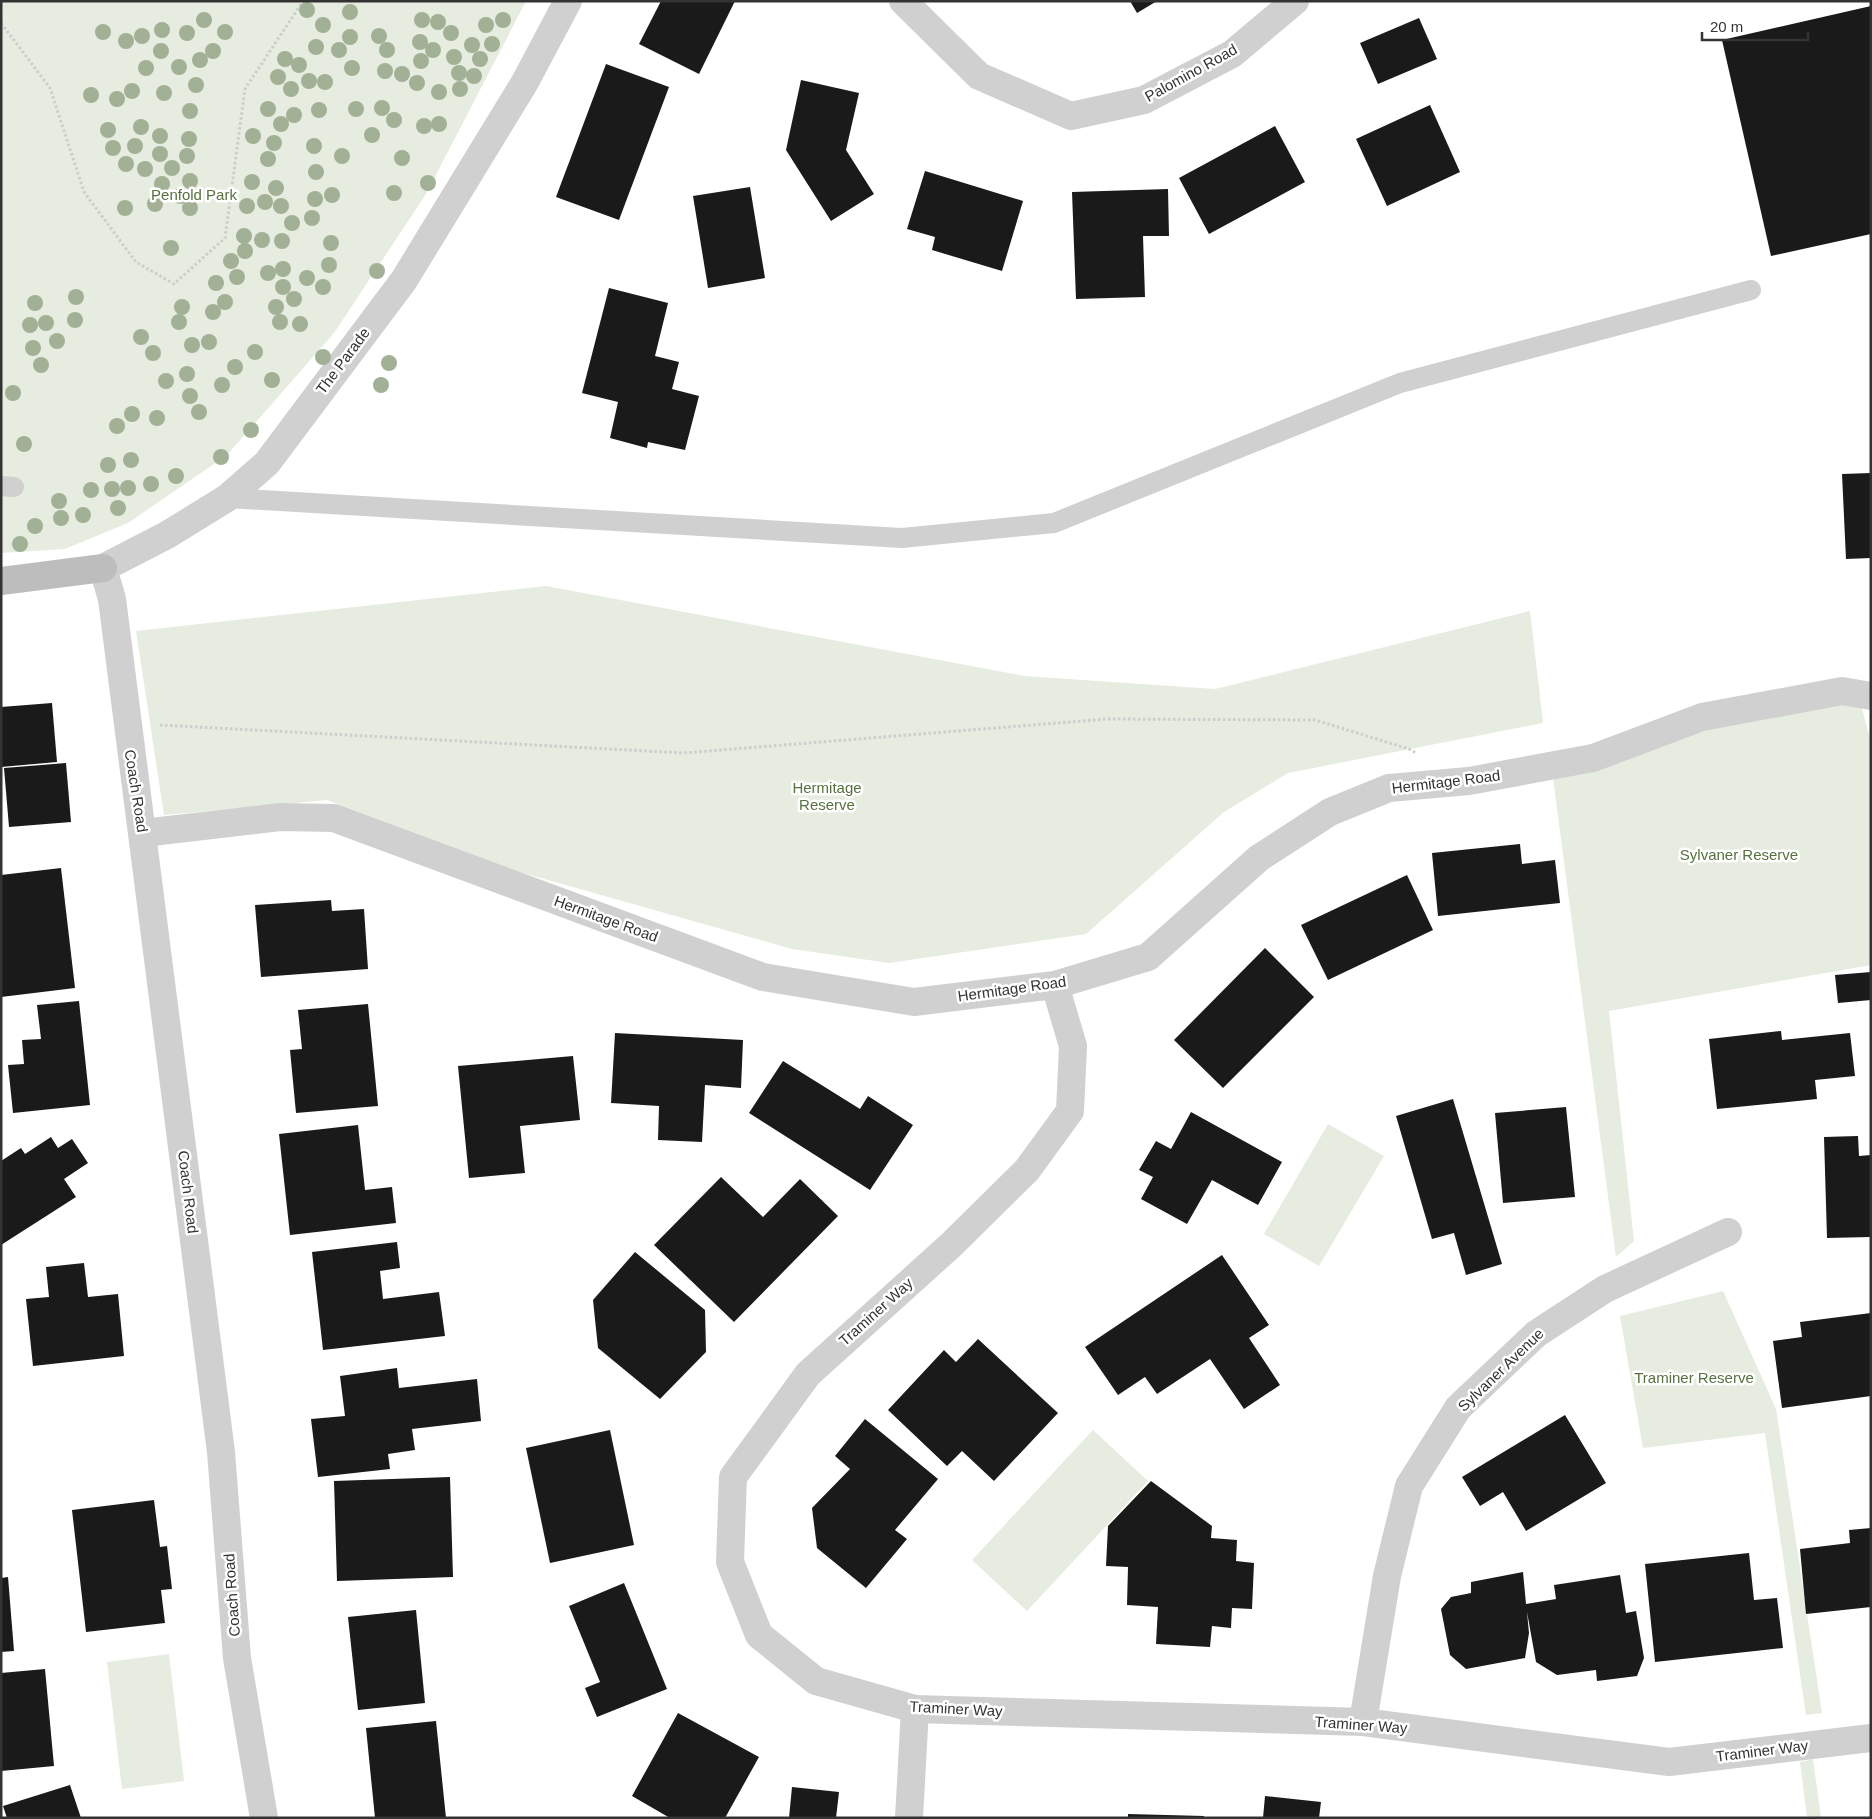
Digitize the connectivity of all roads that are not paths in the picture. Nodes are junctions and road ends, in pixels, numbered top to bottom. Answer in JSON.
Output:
{"nodes":[{"id":1,"x":568,"y":1,"type":"edge"},
{"id":2,"x":903,"y":1,"type":"edge"},
{"id":3,"x":1294,"y":1,"type":"edge"},
{"id":4,"x":1751,"y":290,"type":"dead end"},
{"id":5,"x":227,"y":498,"type":"junction"},
{"id":6,"x":103,"y":568,"type":"junction"},
{"id":7,"x":1,"y":581,"type":"edge"},
{"id":8,"x":1871,"y":696,"type":"edge"},
{"id":9,"x":143,"y":833,"type":"junction"},
{"id":10,"x":1055,"y":986,"type":"junction"},
{"id":11,"x":1728,"y":1232,"type":"dead end"},
{"id":12,"x":915,"y":1709,"type":"junction"},
{"id":13,"x":1363,"y":1722,"type":"junction"},
{"id":14,"x":1871,"y":1738,"type":"edge"},
{"id":15,"x":264,"y":1818,"type":"edge"},
{"id":16,"x":909,"y":1818,"type":"edge"}],
"edges":[{"from":1,"to":5,"type":"street","name":"The Parade"},
{"from":2,"to":3,"type":"street","name":"Palomino Road"},
{"from":4,"to":5,"type":"lane"},
{"from":5,"to":6,"type":"street","name":"The Parade"},
{"from":6,"to":7,"type":"main road","name":"The Parade"},
{"from":6,"to":9,"type":"street","name":"Coach Road"},
{"from":8,"to":10,"type":"street","name":"Hermitage Road"},
{"from":9,"to":10,"type":"street","name":"Hermitage Road"},
{"from":9,"to":15,"type":"street","name":"Coach Road"},
{"from":10,"to":12,"type":"street","name":"Traminer Way"},
{"from":11,"to":13,"type":"street","name":"Sylvaner Avenue"},
{"from":12,"to":13,"type":"street","name":"Traminer Way"},
{"from":12,"to":16,"type":"street"},
{"from":13,"to":14,"type":"street","name":"Traminer Way"}]}
